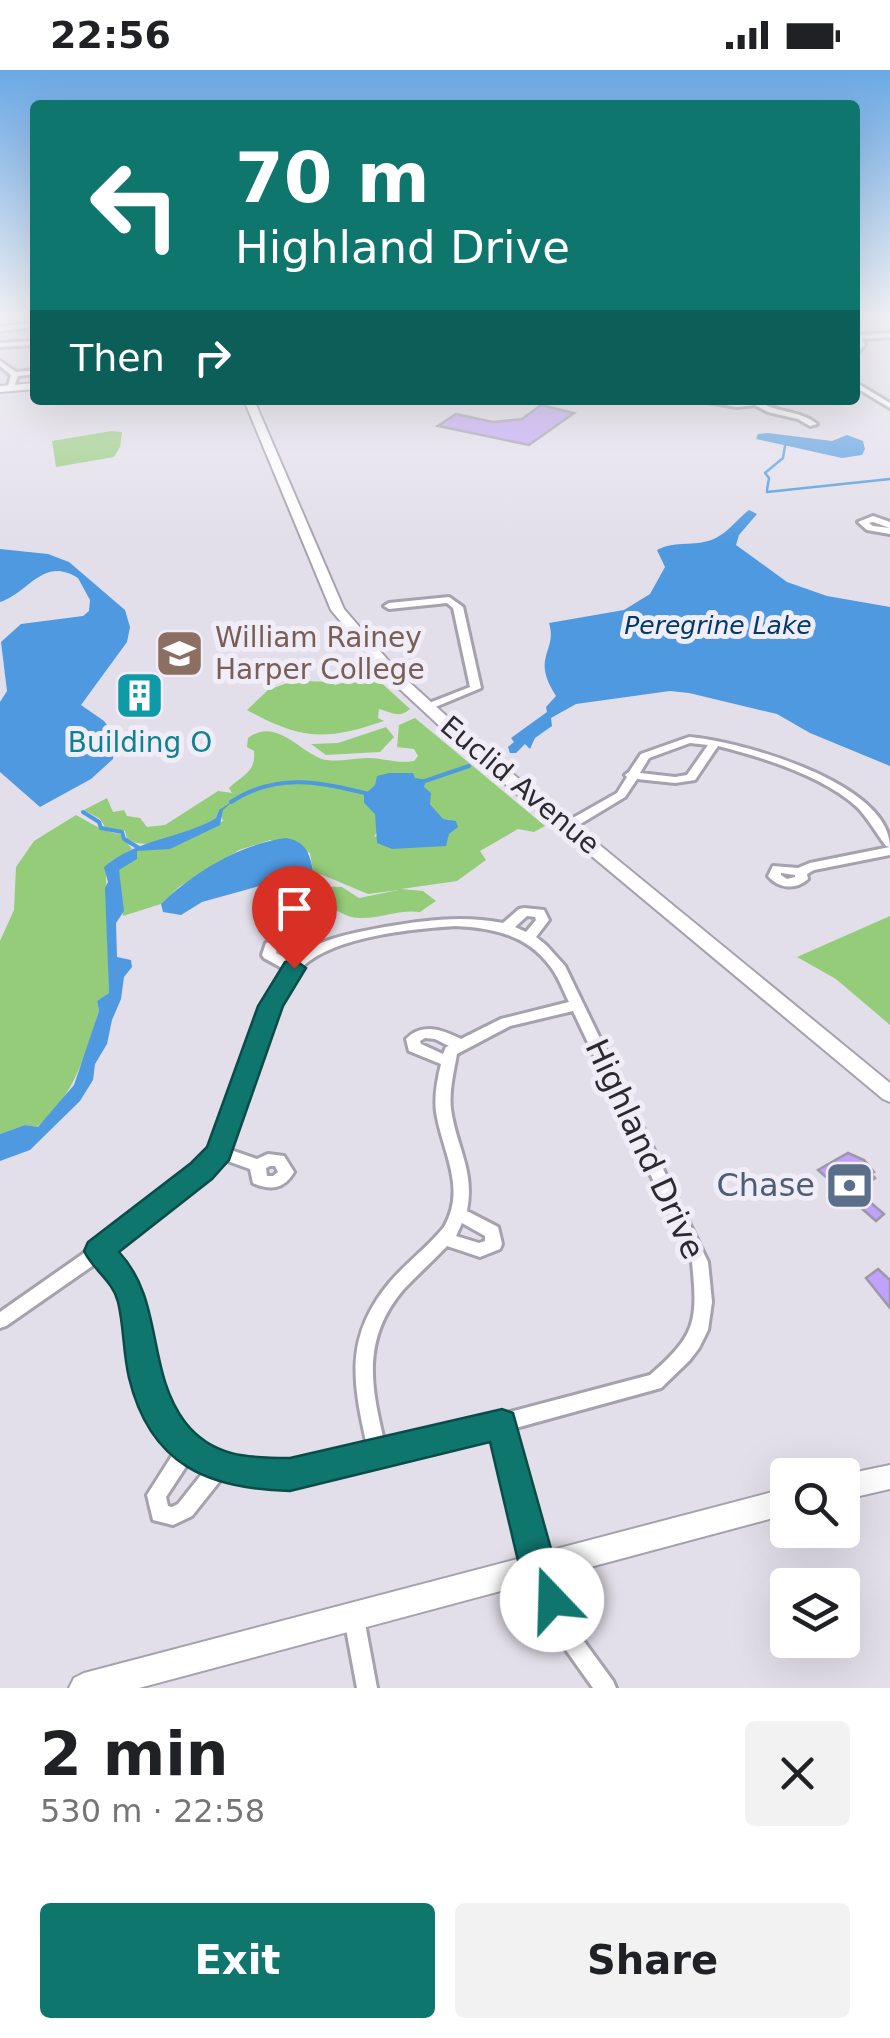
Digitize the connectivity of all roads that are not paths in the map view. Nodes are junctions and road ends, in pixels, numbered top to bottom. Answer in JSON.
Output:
{"nodes":[{"id":1,"x":867,"y":392,"type":"edge"},
{"id":2,"x":252,"y":405,"type":"edge"},
{"id":3,"x":758,"y":405,"type":"edge"},
{"id":4,"x":890,"y":406,"type":"edge"},
{"id":5,"x":813,"y":424,"type":"dead end"},
{"id":6,"x":389,"y":606,"type":"dead end"},
{"id":7,"x":428,"y":707,"type":"junction"},
{"id":8,"x":715,"y":742,"type":"junction"},
{"id":9,"x":631,"y":775,"type":"junction"},
{"id":10,"x":568,"y":826,"type":"junction"},
{"id":11,"x":890,"y":843,"type":"edge"},
{"id":12,"x":890,"y":851,"type":"edge"},
{"id":13,"x":800,"y":872,"type":"dead end"},
{"id":14,"x":506,"y":928,"type":"junction"},
{"id":15,"x":528,"y":938,"type":"junction"},
{"id":16,"x":310,"y":954,"type":"junction"},
{"id":17,"x":294,"y":968,"type":"junction"},
{"id":18,"x":578,"y":1005,"type":"junction"},
{"id":19,"x":461,"y":1045,"type":"junction"},
{"id":20,"x":449,"y":1062,"type":"junction"},
{"id":21,"x":890,"y":1094,"type":"edge"},
{"id":22,"x":219,"y":1152,"type":"junction"},
{"id":23,"x":258,"y":1166,"type":"dead end"},
{"id":24,"x":458,"y":1214,"type":"junction"},
{"id":25,"x":445,"y":1239,"type":"junction"},
{"id":26,"x":99,"y":1251,"type":"junction"},
{"id":27,"x":0,"y":1321,"type":"edge"},
{"id":28,"x":502,"y":1424,"type":"junction"},
{"id":29,"x":186,"y":1450,"type":"junction"},
{"id":30,"x":378,"y":1455,"type":"junction"},
{"id":31,"x":218,"y":1468,"type":"junction"},
{"id":32,"x":890,"y":1477,"type":"edge"},
{"id":33,"x":860,"y":1484,"type":"edge"},
{"id":34,"x":770,"y":1506,"type":"edge"},
{"id":35,"x":537,"y":1565,"type":"junction"},
{"id":36,"x":354,"y":1618,"type":"junction"},
{"id":37,"x":84,"y":1688,"type":"edge"},
{"id":38,"x":367,"y":1688,"type":"edge"},
{"id":39,"x":606,"y":1688,"type":"edge"}],
"edges":[{"from":1,"to":4,"type":"street"},
{"from":2,"to":7,"type":"main road","name":"Euclid Avenue"},
{"from":3,"to":5,"type":"street"},
{"from":6,"to":7,"type":"street"},
{"from":7,"to":10,"type":"main road","name":"Euclid Avenue"},
{"from":8,"to":9,"type":"street"},
{"from":8,"to":9,"type":"street"},
{"from":8,"to":11,"type":"street"},
{"from":9,"to":10,"type":"street"},
{"from":10,"to":21,"type":"main road","name":"Euclid Avenue"},
{"from":12,"to":13,"type":"street"},
{"from":14,"to":15,"type":"street","name":"Highland Drive"},
{"from":14,"to":15,"type":"street","name":"Highland Drive"},
{"from":14,"to":16,"type":"street"},
{"from":15,"to":18,"type":"street","name":"Highland Drive"},
{"from":16,"to":17,"type":"street"},
{"from":16,"to":17,"type":"street"},
{"from":17,"to":22,"type":"street"},
{"from":18,"to":19,"type":"street"},
{"from":18,"to":28,"type":"street","name":"Highland Drive"},
{"from":19,"to":20,"type":"street"},
{"from":19,"to":20,"type":"street"},
{"from":20,"to":24,"type":"street"},
{"from":22,"to":23,"type":"street"},
{"from":22,"to":26,"type":"street"},
{"from":24,"to":25,"type":"street"},
{"from":24,"to":25,"type":"street"},
{"from":25,"to":30,"type":"street"},
{"from":26,"to":27,"type":"street"},
{"from":26,"to":29,"type":"street","name":"Highland Drive"},
{"from":28,"to":30,"type":"street","name":"Highland Drive"},
{"from":28,"to":35,"type":"street"},
{"from":29,"to":31,"type":"street","name":"Highland Drive"},
{"from":29,"to":31,"type":"street"},
{"from":30,"to":31,"type":"street","name":"Highland Drive"},
{"from":32,"to":33,"type":"main road"},
{"from":34,"to":35,"type":"main road"},
{"from":35,"to":36,"type":"main road"},
{"from":35,"to":39,"type":"street"},
{"from":36,"to":37,"type":"main road"},
{"from":36,"to":38,"type":"street"}]}
